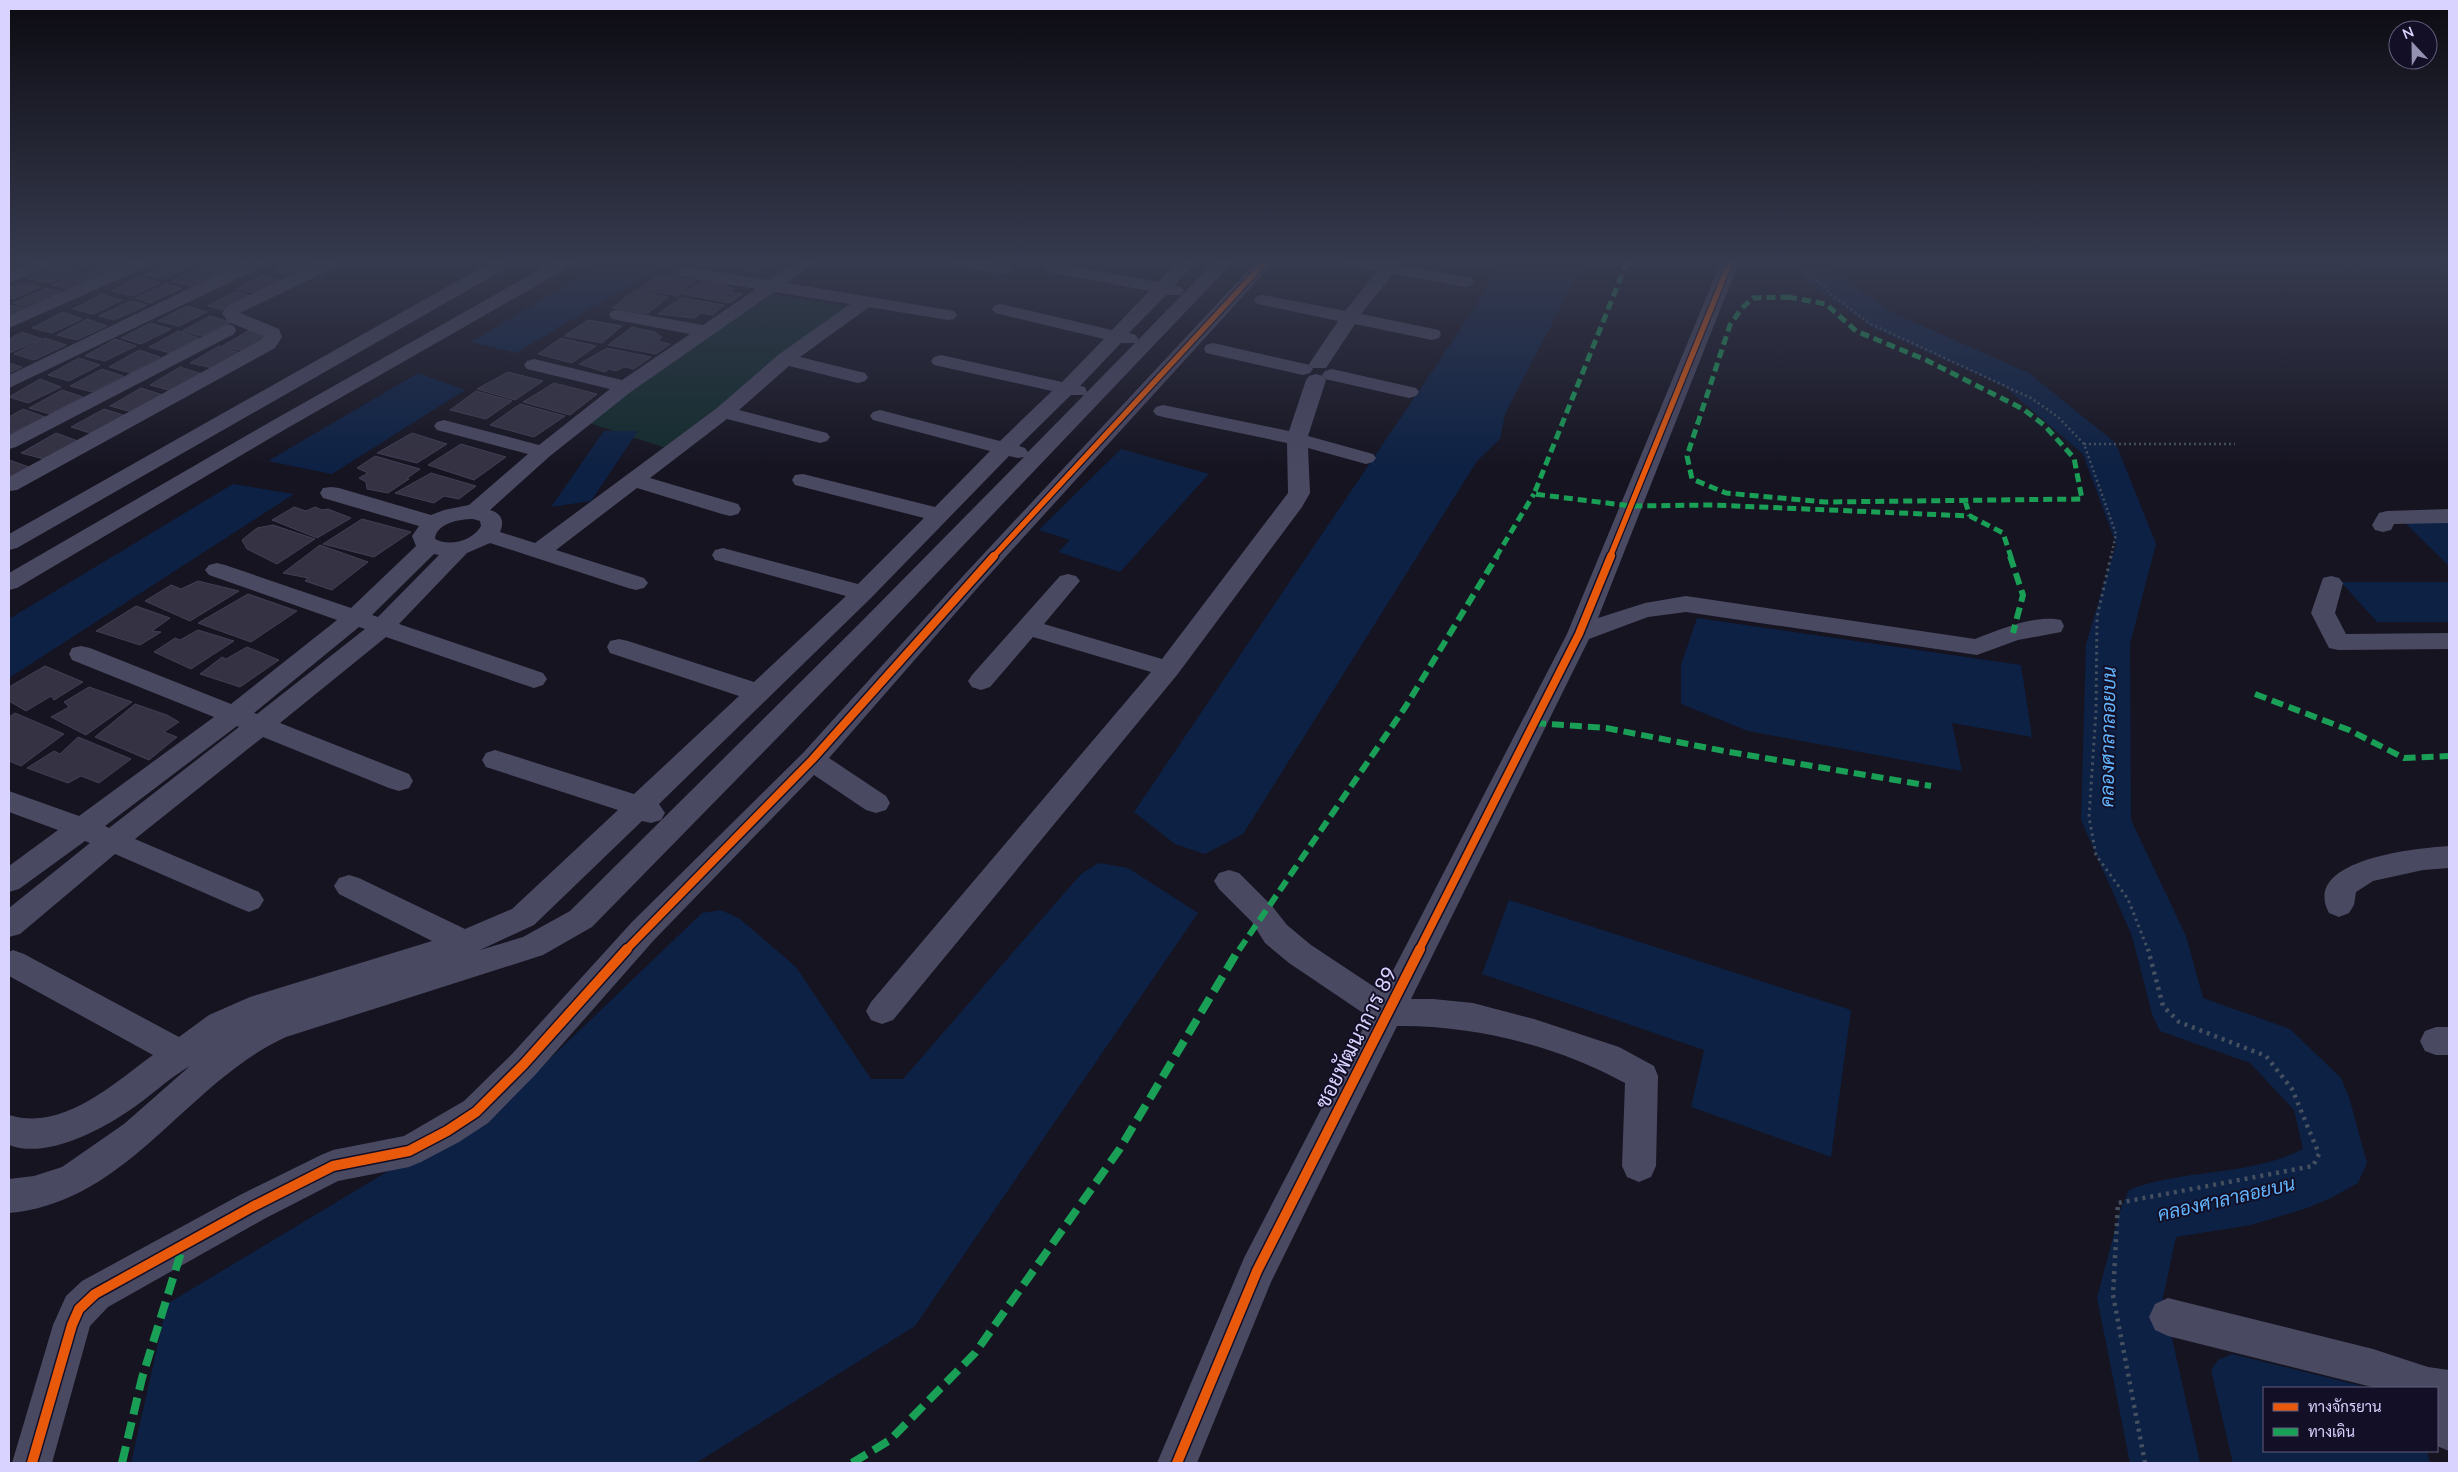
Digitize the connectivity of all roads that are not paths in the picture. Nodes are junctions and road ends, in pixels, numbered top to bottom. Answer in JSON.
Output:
{"nodes":[{"id":1,"x":115,"y":331,"type":"edge"},
{"id":2,"x":226,"y":331,"type":"edge"},
{"id":3,"x":266,"y":331,"type":"edge"},
{"id":4,"x":383,"y":331,"type":"edge"},
{"id":5,"x":448,"y":331,"type":"edge"},
{"id":6,"x":705,"y":331,"type":"edge"},
{"id":7,"x":824,"y":331,"type":"edge"},
{"id":8,"x":1092,"y":331,"type":"edge"},
{"id":9,"x":1119,"y":331,"type":"edge"},
{"id":10,"x":1159,"y":331,"type":"edge"},
{"id":11,"x":1201,"y":331,"type":"edge"},
{"id":12,"x":1342,"y":331,"type":"edge"},
{"id":13,"x":1416,"y":331,"type":"edge"},
{"id":14,"x":1702,"y":331,"type":"edge"},
{"id":15,"x":1432,"y":334,"type":"dead end"},
{"id":16,"x":1114,"y":336,"type":"junction"},
{"id":17,"x":1147,"y":343,"type":"junction"},
{"id":18,"x":1213,"y":349,"type":"dead end"},
{"id":19,"x":784,"y":359,"type":"junction"},
{"id":20,"x":941,"y":361,"type":"dead end"},
{"id":21,"x":534,"y":365,"type":"dead end"},
{"id":22,"x":1317,"y":372,"type":"junction"},
{"id":23,"x":858,"y":377,"type":"dead end"},
{"id":24,"x":9,"y":382,"type":"edge"},
{"id":25,"x":625,"y":388,"type":"junction"},
{"id":26,"x":1066,"y":388,"type":"junction"},
{"id":27,"x":1409,"y":392,"type":"dead end"},
{"id":28,"x":1096,"y":394,"type":"junction"},
{"id":29,"x":1162,"y":411,"type":"dead end"},
{"id":30,"x":724,"y":412,"type":"junction"},
{"id":31,"x":880,"y":416,"type":"dead end"},
{"id":32,"x":444,"y":426,"type":"dead end"},
{"id":33,"x":820,"y":437,"type":"dead end"},
{"id":34,"x":1297,"y":440,"type":"junction"},
{"id":35,"x":9,"y":443,"type":"edge"},
{"id":36,"x":1004,"y":449,"type":"junction"},
{"id":37,"x":543,"y":452,"type":"junction"},
{"id":38,"x":1035,"y":457,"type":"junction"},
{"id":39,"x":1366,"y":458,"type":"dead end"},
{"id":40,"x":635,"y":480,"type":"junction"},
{"id":41,"x":803,"y":480,"type":"dead end"},
{"id":42,"x":9,"y":485,"type":"edge"},
{"id":43,"x":331,"y":493,"type":"dead end"},
{"id":44,"x":730,"y":509,"type":"dead end"},
{"id":45,"x":475,"y":512,"type":"junction"},
{"id":46,"x":940,"y":515,"type":"junction"},
{"id":47,"x":2449,"y":516,"type":"edge"},
{"id":48,"x":2383,"y":525,"type":"dead end"},
{"id":49,"x":431,"y":535,"type":"junction"},
{"id":50,"x":487,"y":535,"type":"junction"},
{"id":51,"x":9,"y":544,"type":"edge"},
{"id":52,"x":458,"y":549,"type":"junction"},
{"id":53,"x":538,"y":552,"type":"junction"},
{"id":54,"x":723,"y":555,"type":"dead end"},
{"id":55,"x":217,"y":570,"type":"dead end"},
{"id":56,"x":1068,"y":581,"type":"dead end"},
{"id":57,"x":9,"y":583,"type":"edge"},
{"id":58,"x":636,"y":583,"type":"dead end"},
{"id":59,"x":2331,"y":583,"type":"dead end"},
{"id":60,"x":863,"y":592,"type":"junction"},
{"id":61,"x":356,"y":618,"type":"junction"},
{"id":62,"x":2052,"y":626,"type":"dead end"},
{"id":63,"x":382,"y":627,"type":"junction"},
{"id":64,"x":1028,"y":627,"type":"junction"},
{"id":65,"x":1579,"y":634,"type":"junction"},
{"id":66,"x":2449,"y":641,"type":"edge"},
{"id":67,"x":619,"y":648,"type":"dead end"},
{"id":68,"x":81,"y":654,"type":"dead end"},
{"id":69,"x":1168,"y":669,"type":"junction"},
{"id":70,"x":534,"y":679,"type":"dead end"},
{"id":71,"x":981,"y":681,"type":"dead end"},
{"id":72,"x":758,"y":693,"type":"junction"},
{"id":73,"x":234,"y":715,"type":"junction"},
{"id":74,"x":261,"y":726,"type":"junction"},
{"id":75,"x":495,"y":760,"type":"dead end"},
{"id":76,"x":812,"y":760,"type":"junction"},
{"id":77,"x":399,"y":781,"type":"dead end"},
{"id":78,"x":876,"y":803,"type":"dead end"},
{"id":79,"x":639,"y":806,"type":"junction"},
{"id":80,"x":14,"y":810,"type":"edge"},
{"id":81,"x":673,"y":826,"type":"junction"},
{"id":82,"x":82,"y":828,"type":"junction"},
{"id":83,"x":112,"y":841,"type":"junction"},
{"id":84,"x":2449,"y":858,"type":"edge"},
{"id":85,"x":9,"y":881,"type":"edge"},
{"id":86,"x":1228,"y":881,"type":"dead end"},
{"id":87,"x":349,"y":886,"type":"dead end"},
{"id":88,"x":249,"y":900,"type":"dead end"},
{"id":89,"x":2339,"y":905,"type":"dead end"},
{"id":90,"x":9,"y":925,"type":"edge"},
{"id":91,"x":465,"y":943,"type":"junction"},
{"id":92,"x":13,"y":963,"type":"dead end"},
{"id":93,"x":882,"y":1011,"type":"dead end"},
{"id":94,"x":1387,"y":1014,"type":"junction"},
{"id":95,"x":182,"y":1055,"type":"junction"},
{"id":96,"x":9,"y":1130,"type":"edge"},
{"id":97,"x":1639,"y":1166,"type":"dead end"},
{"id":98,"x":9,"y":1196,"type":"edge"},
{"id":99,"x":2168,"y":1317,"type":"dead end"},
{"id":100,"x":2423,"y":1387,"type":"edge"},
{"id":101,"x":2438,"y":1398,"type":"edge"},
{"id":102,"x":2449,"y":1431,"type":"edge"},
{"id":103,"x":32,"y":1463,"type":"edge"},
{"id":104,"x":1176,"y":1463,"type":"edge"}],
"edges":[{"from":1,"to":24,"type":"street"},
{"from":2,"to":35,"type":"street"},
{"from":3,"to":42,"type":"street"},
{"from":4,"to":51,"type":"street"},
{"from":5,"to":57,"type":"street"},
{"from":6,"to":25,"type":"street"},
{"from":7,"to":19,"type":"street"},
{"from":8,"to":16,"type":"street"},
{"from":9,"to":16,"type":"street"},
{"from":10,"to":17,"type":"street"},
{"from":11,"to":76,"type":"street"},
{"from":12,"to":22,"type":"street"},
{"from":13,"to":15,"type":"street"},
{"from":14,"to":65,"type":"street","name":"ซอยพัฒนาการ 89"},
{"from":16,"to":17,"type":"street"},
{"from":16,"to":26,"type":"street"},
{"from":17,"to":28,"type":"street"},
{"from":18,"to":22,"type":"street"},
{"from":19,"to":23,"type":"street"},
{"from":19,"to":30,"type":"street"},
{"from":20,"to":26,"type":"street"},
{"from":21,"to":25,"type":"street"},
{"from":22,"to":27,"type":"street"},
{"from":22,"to":34,"type":"street"},
{"from":25,"to":37,"type":"street"},
{"from":26,"to":28,"type":"street"},
{"from":26,"to":36,"type":"street"},
{"from":28,"to":38,"type":"street"},
{"from":29,"to":34,"type":"street"},
{"from":30,"to":33,"type":"street"},
{"from":30,"to":40,"type":"street"},
{"from":31,"to":36,"type":"street"},
{"from":32,"to":37,"type":"street"},
{"from":34,"to":39,"type":"street"},
{"from":34,"to":69,"type":"street"},
{"from":36,"to":38,"type":"street"},
{"from":36,"to":46,"type":"street"},
{"from":37,"to":45,"type":"street"},
{"from":38,"to":81,"type":"street"},
{"from":40,"to":44,"type":"street"},
{"from":40,"to":53,"type":"street"},
{"from":41,"to":46,"type":"street"},
{"from":43,"to":49,"type":"street"},
{"from":45,"to":49,"type":"street"},
{"from":45,"to":50,"type":"street"},
{"from":46,"to":60,"type":"street"},
{"from":47,"to":48,"type":"street"},
{"from":49,"to":52,"type":"street"},
{"from":49,"to":61,"type":"street"},
{"from":50,"to":52,"type":"street"},
{"from":50,"to":53,"type":"street"},
{"from":52,"to":63,"type":"street"},
{"from":53,"to":58,"type":"street"},
{"from":54,"to":60,"type":"street"},
{"from":55,"to":61,"type":"street"},
{"from":56,"to":64,"type":"street"},
{"from":59,"to":66,"type":"street"},
{"from":60,"to":72,"type":"street"},
{"from":61,"to":63,"type":"street"},
{"from":61,"to":73,"type":"street"},
{"from":62,"to":65,"type":"street"},
{"from":63,"to":70,"type":"street"},
{"from":63,"to":74,"type":"street"},
{"from":64,"to":69,"type":"street"},
{"from":64,"to":71,"type":"street"},
{"from":65,"to":94,"type":"street","name":"ซอยพัฒนาการ 89"},
{"from":67,"to":72,"type":"street"},
{"from":68,"to":73,"type":"street"},
{"from":69,"to":93,"type":"street"},
{"from":72,"to":79,"type":"street"},
{"from":73,"to":74,"type":"street"},
{"from":73,"to":82,"type":"street"},
{"from":74,"to":77,"type":"street"},
{"from":74,"to":83,"type":"street"},
{"from":75,"to":79,"type":"street"},
{"from":76,"to":78,"type":"street"},
{"from":76,"to":103,"type":"street"},
{"from":79,"to":81,"type":"street"},
{"from":79,"to":91,"type":"street"},
{"from":80,"to":82,"type":"street"},
{"from":81,"to":98,"type":"street"},
{"from":82,"to":83,"type":"street"},
{"from":82,"to":85,"type":"street"},
{"from":83,"to":88,"type":"street"},
{"from":83,"to":90,"type":"street"},
{"from":84,"to":89,"type":"street"},
{"from":86,"to":94,"type":"street"},
{"from":87,"to":91,"type":"street"},
{"from":91,"to":95,"type":"street"},
{"from":92,"to":95,"type":"street"},
{"from":94,"to":97,"type":"street"},
{"from":94,"to":104,"type":"street","name":"ซอยพัฒนาการ 89"},
{"from":95,"to":96,"type":"street"},
{"from":99,"to":100,"type":"street"},
{"from":101,"to":102,"type":"street"}]}
